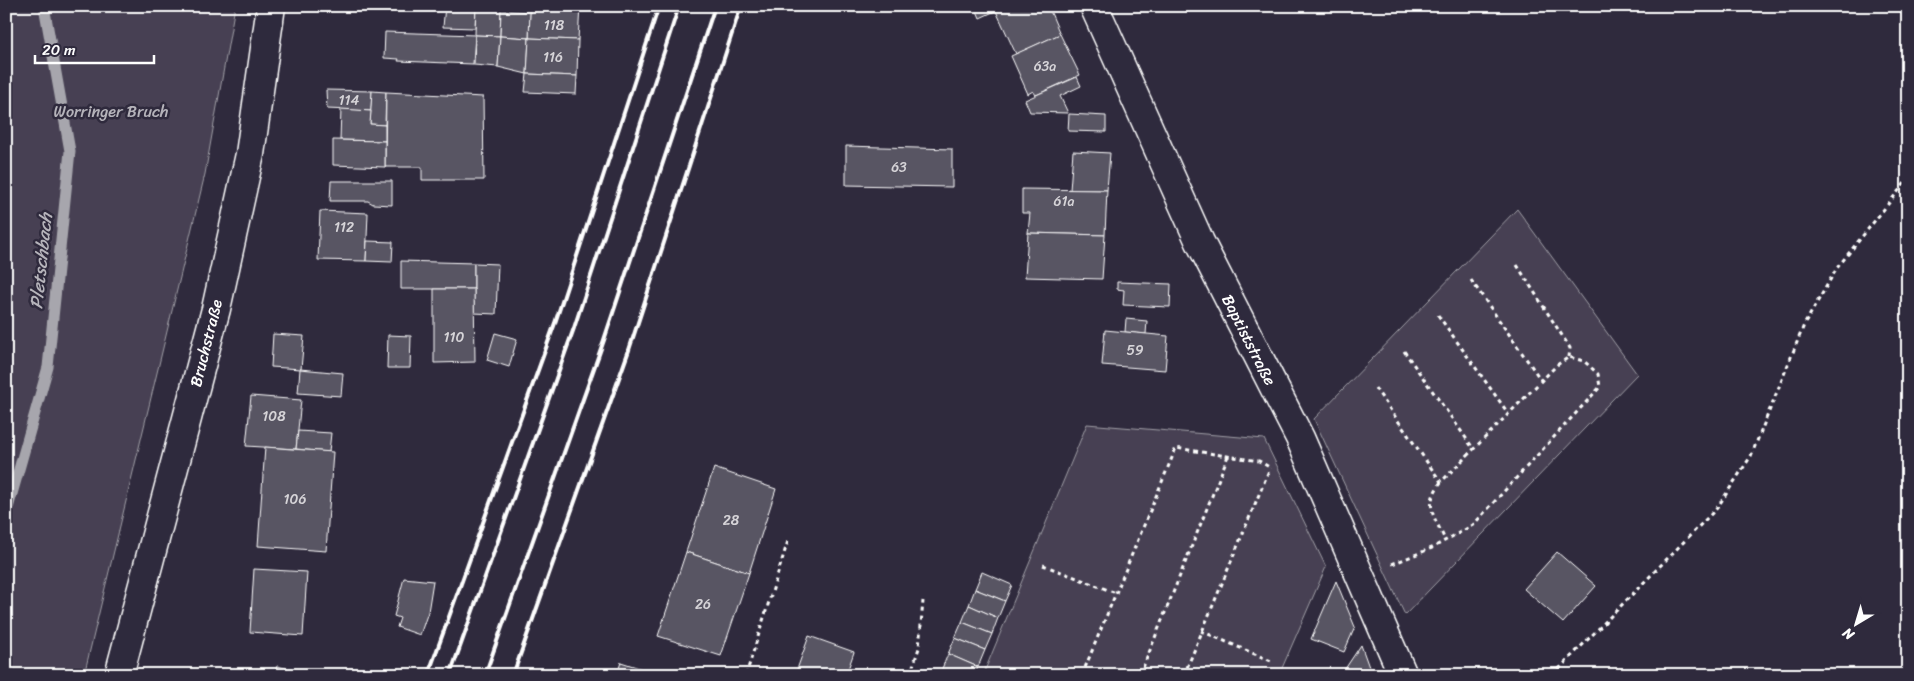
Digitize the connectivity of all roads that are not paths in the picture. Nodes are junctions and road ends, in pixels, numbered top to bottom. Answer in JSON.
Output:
{"nodes":[{"id":1,"x":271,"y":6,"type":"edge"},
{"id":2,"x":1094,"y":6,"type":"edge"},
{"id":3,"x":119,"y":675,"type":"edge"},
{"id":4,"x":1404,"y":675,"type":"edge"}],
"edges":[{"from":1,"to":3,"type":"street","name":"Bruchstraße"},
{"from":2,"to":4,"type":"street","name":"Baptiststraße"}]}
